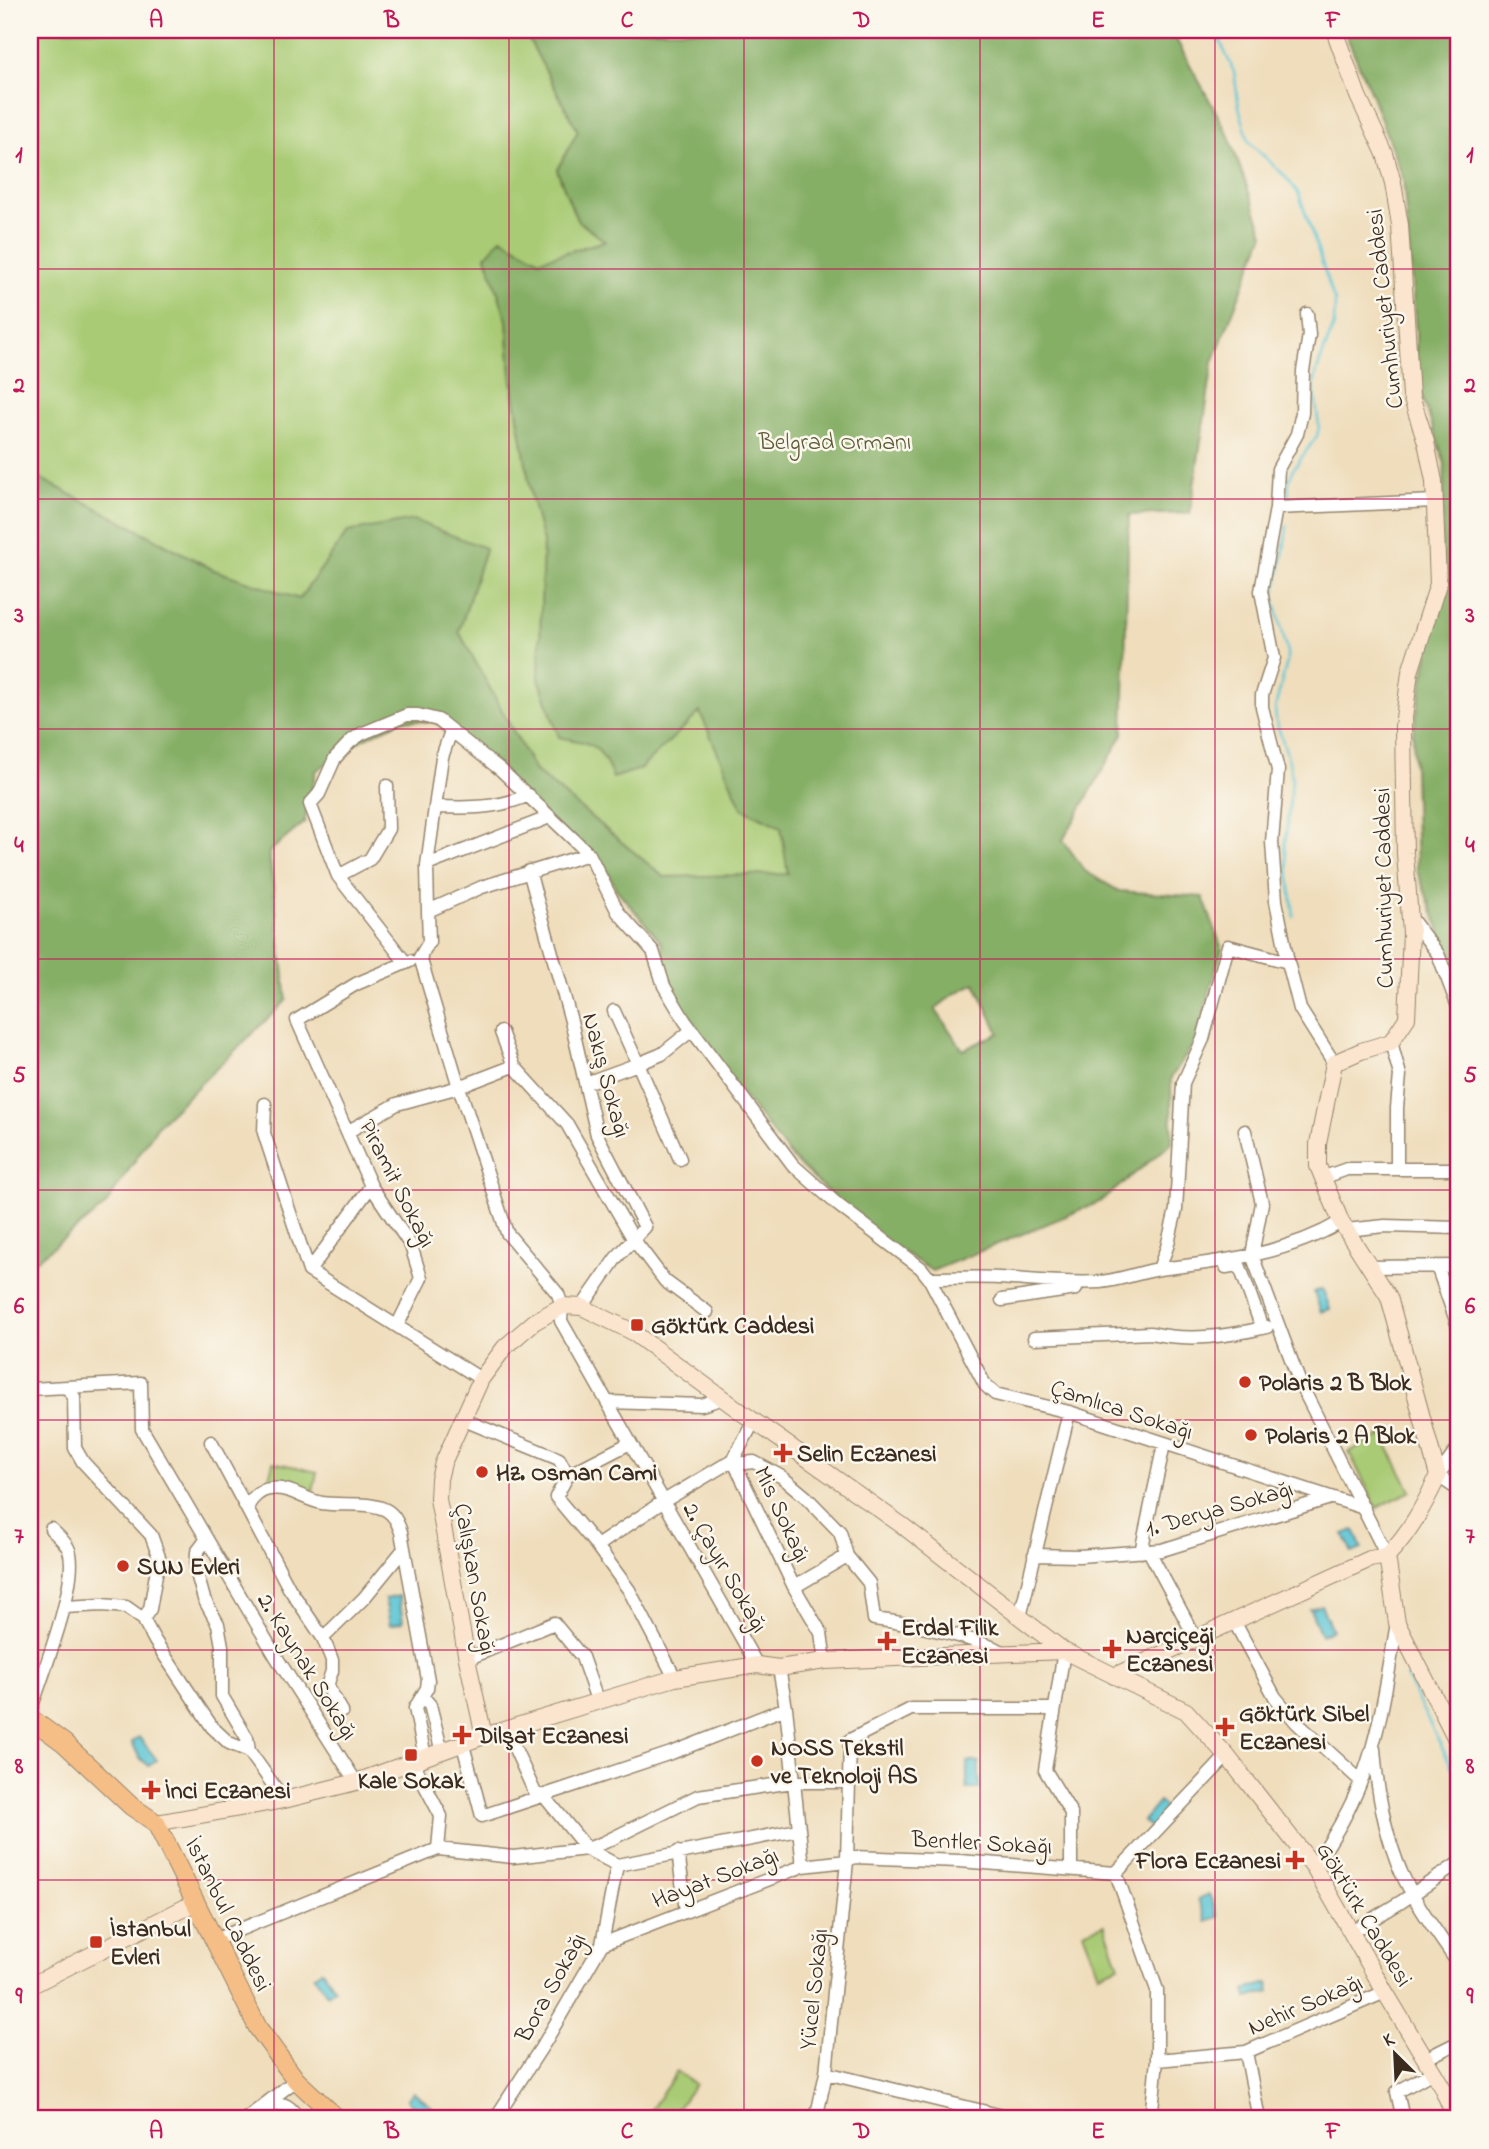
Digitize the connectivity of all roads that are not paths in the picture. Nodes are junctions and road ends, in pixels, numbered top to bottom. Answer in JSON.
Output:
{"nodes":[{"id":1,"x":1334,"y":30,"type":"edge"},
{"id":2,"x":1307,"y":314,"type":"dead end"},
{"id":3,"x":1435,"y":501,"type":"junction"},
{"id":4,"x":1276,"y":508,"type":"junction"},
{"id":5,"x":451,"y":730,"type":"junction"},
{"id":6,"x":387,"y":786,"type":"dead end"},
{"id":7,"x":528,"y":795,"type":"junction"},
{"id":8,"x":436,"y":807,"type":"junction"},
{"id":9,"x":550,"y":817,"type":"junction"},
{"id":10,"x":589,"y":854,"type":"junction"},
{"id":11,"x":427,"y":865,"type":"junction"},
{"id":12,"x":529,"y":871,"type":"junction"},
{"id":13,"x":338,"y":876,"type":"junction"},
{"id":14,"x":428,"y":911,"type":"junction"},
{"id":15,"x":1410,"y":917,"type":"junction"},
{"id":16,"x":420,"y":957,"type":"junction"},
{"id":17,"x":1288,"y":962,"type":"junction"},
{"id":18,"x":406,"y":963,"type":"junction"},
{"id":19,"x":1459,"y":1009,"type":"edge"},
{"id":20,"x":614,"y":1011,"type":"dead end"},
{"id":21,"x":692,"y":1030,"type":"junction"},
{"id":22,"x":501,"y":1032,"type":"dead end"},
{"id":23,"x":1391,"y":1042,"type":"junction"},
{"id":24,"x":1334,"y":1063,"type":"junction"},
{"id":25,"x":638,"y":1064,"type":"junction"},
{"id":26,"x":514,"y":1066,"type":"junction"},
{"id":27,"x":586,"y":1083,"type":"junction"},
{"id":28,"x":459,"y":1087,"type":"junction"},
{"id":29,"x":265,"y":1104,"type":"dead end"},
{"id":30,"x":1245,"y":1131,"type":"dead end"},
{"id":31,"x":347,"y":1132,"type":"junction"},
{"id":32,"x":680,"y":1159,"type":"dead end"},
{"id":33,"x":1396,"y":1169,"type":"junction"},
{"id":34,"x":1459,"y":1169,"type":"edge"},
{"id":35,"x":1322,"y":1178,"type":"junction"},
{"id":36,"x":371,"y":1186,"type":"junction"},
{"id":37,"x":1343,"y":1226,"type":"junction"},
{"id":38,"x":1459,"y":1228,"type":"edge"},
{"id":39,"x":634,"y":1240,"type":"junction"},
{"id":40,"x":1252,"y":1255,"type":"junction"},
{"id":41,"x":1437,"y":1266,"type":"junction"},
{"id":42,"x":1459,"y":1266,"type":"edge"},
{"id":43,"x":1370,"y":1267,"type":"junction"},
{"id":44,"x":1159,"y":1269,"type":"junction"},
{"id":45,"x":309,"y":1270,"type":"junction"},
{"id":46,"x":929,"y":1278,"type":"junction"},
{"id":47,"x":1002,"y":1300,"type":"dead end"},
{"id":48,"x":562,"y":1306,"type":"junction"},
{"id":49,"x":583,"y":1307,"type":"junction"},
{"id":50,"x":707,"y":1312,"type":"dead end"},
{"id":51,"x":1277,"y":1324,"type":"junction"},
{"id":52,"x":397,"y":1326,"type":"junction"},
{"id":53,"x":1262,"y":1328,"type":"junction"},
{"id":54,"x":1459,"y":1329,"type":"edge"},
{"id":55,"x":1034,"y":1338,"type":"dead end"},
{"id":56,"x":481,"y":1379,"type":"junction"},
{"id":57,"x":30,"y":1389,"type":"edge"},
{"id":58,"x":68,"y":1389,"type":"junction"},
{"id":59,"x":723,"y":1398,"type":"junction"},
{"id":60,"x":608,"y":1402,"type":"junction"},
{"id":61,"x":1069,"y":1412,"type":"junction"},
{"id":62,"x":464,"y":1420,"type":"junction"},
{"id":63,"x":754,"y":1421,"type":"junction"},
{"id":64,"x":211,"y":1442,"type":"dead end"},
{"id":65,"x":630,"y":1443,"type":"junction"},
{"id":66,"x":1164,"y":1444,"type":"junction"},
{"id":67,"x":1459,"y":1447,"type":"edge"},
{"id":68,"x":734,"y":1462,"type":"junction"},
{"id":69,"x":568,"y":1475,"type":"junction"},
{"id":70,"x":1438,"y":1476,"type":"junction"},
{"id":71,"x":1459,"y":1490,"type":"edge"},
{"id":72,"x":1331,"y":1497,"type":"junction"},
{"id":73,"x":664,"y":1501,"type":"junction"},
{"id":74,"x":1364,"y":1508,"type":"junction"},
{"id":75,"x":247,"y":1509,"type":"junction"},
{"id":76,"x":51,"y":1529,"type":"dead end"},
{"id":77,"x":206,"y":1540,"type":"junction"},
{"id":78,"x":597,"y":1546,"type":"junction"},
{"id":79,"x":404,"y":1549,"type":"junction"},
{"id":80,"x":1145,"y":1552,"type":"junction"},
{"id":81,"x":1034,"y":1555,"type":"junction"},
{"id":82,"x":846,"y":1556,"type":"junction"},
{"id":83,"x":1387,"y":1556,"type":"junction"},
{"id":84,"x":794,"y":1587,"type":"junction"},
{"id":85,"x":65,"y":1607,"type":"junction"},
{"id":86,"x":1020,"y":1617,"type":"junction"},
{"id":87,"x":143,"y":1619,"type":"junction"},
{"id":88,"x":1234,"y":1621,"type":"junction"},
{"id":89,"x":1397,"y":1623,"type":"junction"},
{"id":90,"x":323,"y":1638,"type":"junction"},
{"id":91,"x":1196,"y":1639,"type":"junction"},
{"id":92,"x":1064,"y":1651,"type":"junction"},
{"id":93,"x":1008,"y":1653,"type":"junction"},
{"id":94,"x":467,"y":1659,"type":"junction"},
{"id":95,"x":825,"y":1661,"type":"junction"},
{"id":96,"x":757,"y":1665,"type":"junction"},
{"id":97,"x":779,"y":1668,"type":"junction"},
{"id":98,"x":1114,"y":1676,"type":"junction"},
{"id":99,"x":675,"y":1678,"type":"junction"},
{"id":100,"x":423,"y":1697,"type":"junction"},
{"id":101,"x":597,"y":1700,"type":"junction"},
{"id":102,"x":786,"y":1709,"type":"junction"},
{"id":103,"x":1055,"y":1709,"type":"junction"},
{"id":104,"x":342,"y":1711,"type":"dead end"},
{"id":105,"x":30,"y":1712,"type":"edge"},
{"id":106,"x":30,"y":1718,"type":"edge"},
{"id":107,"x":506,"y":1729,"type":"junction"},
{"id":108,"x":484,"y":1736,"type":"junction"},
{"id":109,"x":1374,"y":1742,"type":"junction"},
{"id":110,"x":463,"y":1745,"type":"junction"},
{"id":111,"x":1459,"y":1745,"type":"edge"},
{"id":112,"x":249,"y":1751,"type":"junction"},
{"id":113,"x":442,"y":1752,"type":"junction"},
{"id":114,"x":1227,"y":1756,"type":"junction"},
{"id":115,"x":419,"y":1759,"type":"junction"},
{"id":116,"x":1361,"y":1781,"type":"junction"},
{"id":117,"x":356,"y":1782,"type":"junction"},
{"id":118,"x":793,"y":1782,"type":"junction"},
{"id":119,"x":850,"y":1782,"type":"junction"},
{"id":120,"x":545,"y":1797,"type":"junction"},
{"id":121,"x":284,"y":1800,"type":"junction"},
{"id":122,"x":156,"y":1823,"type":"junction"},
{"id":123,"x":798,"y":1830,"type":"junction"},
{"id":124,"x":438,"y":1849,"type":"junction"},
{"id":125,"x":587,"y":1849,"type":"junction"},
{"id":126,"x":678,"y":1852,"type":"junction"},
{"id":127,"x":847,"y":1861,"type":"junction"},
{"id":128,"x":1459,"y":1863,"type":"edge"},
{"id":129,"x":617,"y":1865,"type":"junction"},
{"id":130,"x":803,"y":1866,"type":"junction"},
{"id":131,"x":1314,"y":1867,"type":"junction"},
{"id":132,"x":1071,"y":1869,"type":"junction"},
{"id":133,"x":1116,"y":1873,"type":"junction"},
{"id":134,"x":1414,"y":1894,"type":"junction"},
{"id":135,"x":196,"y":1902,"type":"junction"},
{"id":136,"x":686,"y":1911,"type":"junction"},
{"id":137,"x":1351,"y":1931,"type":"junction"},
{"id":138,"x":214,"y":1940,"type":"junction"},
{"id":139,"x":602,"y":1944,"type":"junction"},
{"id":140,"x":1459,"y":1965,"type":"edge"},
{"id":141,"x":30,"y":1986,"type":"edge"},
{"id":142,"x":1385,"y":1993,"type":"junction"},
{"id":143,"x":1459,"y":2042,"type":"edge"},
{"id":144,"x":1246,"y":2052,"type":"junction"},
{"id":145,"x":1157,"y":2060,"type":"junction"},
{"id":146,"x":1429,"y":2066,"type":"junction"},
{"id":147,"x":826,"y":2073,"type":"junction"},
{"id":148,"x":296,"y":2080,"type":"junction"},
{"id":149,"x":324,"y":2106,"type":"junction"},
{"id":150,"x":1400,"y":2118,"type":"edge"},
{"id":151,"x":246,"y":2119,"type":"edge"},
{"id":152,"x":253,"y":2119,"type":"edge"},
{"id":153,"x":300,"y":2119,"type":"edge"},
{"id":154,"x":311,"y":2119,"type":"edge"},
{"id":155,"x":338,"y":2119,"type":"edge"},
{"id":156,"x":495,"y":2119,"type":"edge"},
{"id":157,"x":816,"y":2119,"type":"edge"},
{"id":158,"x":1015,"y":2119,"type":"edge"},
{"id":159,"x":1151,"y":2119,"type":"edge"},
{"id":160,"x":1259,"y":2119,"type":"edge"},
{"id":161,"x":1455,"y":2119,"type":"edge"}],
"edges":[{"from":1,"to":3,"type":"main road","name":"Cumhuriyet Caddesi"},
{"from":2,"to":4,"type":"street"},
{"from":3,"to":4,"type":"street"},
{"from":3,"to":15,"type":"main road","name":"Cumhuriyet Caddesi"},
{"from":4,"to":17,"type":"street"},
{"from":5,"to":7,"type":"street"},
{"from":5,"to":8,"type":"street"},
{"from":5,"to":13,"type":"street"},
{"from":6,"to":13,"type":"street"},
{"from":7,"to":8,"type":"street"},
{"from":7,"to":9,"type":"street"},
{"from":8,"to":11,"type":"street"},
{"from":9,"to":10,"type":"street"},
{"from":9,"to":11,"type":"street"},
{"from":10,"to":12,"type":"street"},
{"from":10,"to":21,"type":"street"},
{"from":11,"to":14,"type":"street"},
{"from":12,"to":14,"type":"street"},
{"from":12,"to":27,"type":"street","name":"Nakış Sokağı"},
{"from":13,"to":18,"type":"street"},
{"from":14,"to":16,"type":"street"},
{"from":15,"to":19,"type":"street"},
{"from":15,"to":23,"type":"main road","name":"Cumhuriyet Caddesi"},
{"from":16,"to":18,"type":"street"},
{"from":16,"to":28,"type":"street"},
{"from":17,"to":24,"type":"street"},
{"from":17,"to":44,"type":"street"},
{"from":18,"to":31,"type":"street","name":"Piramit Sokağı"},
{"from":20,"to":25,"type":"street"},
{"from":21,"to":25,"type":"street"},
{"from":21,"to":46,"type":"street"},
{"from":22,"to":26,"type":"street"},
{"from":23,"to":24,"type":"main road"},
{"from":23,"to":33,"type":"street"},
{"from":24,"to":35,"type":"main road"},
{"from":25,"to":27,"type":"street"},
{"from":25,"to":32,"type":"street"},
{"from":26,"to":28,"type":"street"},
{"from":26,"to":39,"type":"street"},
{"from":27,"to":39,"type":"street","name":"Nakış Sokağı"},
{"from":28,"to":31,"type":"street"},
{"from":28,"to":48,"type":"street"},
{"from":29,"to":45,"type":"street"},
{"from":30,"to":40,"type":"street"},
{"from":31,"to":36,"type":"street","name":"Piramit Sokağı"},
{"from":33,"to":34,"type":"street"},
{"from":33,"to":35,"type":"street"},
{"from":35,"to":37,"type":"main road"},
{"from":36,"to":45,"type":"street"},
{"from":36,"to":52,"type":"street","name":"Piramit Sokağı"},
{"from":37,"to":38,"type":"street"},
{"from":37,"to":40,"type":"street"},
{"from":37,"to":43,"type":"main road"},
{"from":39,"to":49,"type":"street"},
{"from":39,"to":50,"type":"street"},
{"from":40,"to":44,"type":"street"},
{"from":40,"to":51,"type":"street"},
{"from":41,"to":42,"type":"street"},
{"from":41,"to":43,"type":"street"},
{"from":41,"to":54,"type":"street"},
{"from":43,"to":70,"type":"main road"},
{"from":44,"to":46,"type":"street"},
{"from":45,"to":52,"type":"street"},
{"from":46,"to":61,"type":"street","name":"Çamlıca Sokağı"},
{"from":47,"to":53,"type":"street"},
{"from":48,"to":49,"type":"main road","name":"Göktürk Caddesi"},
{"from":48,"to":56,"type":"main road","name":"Çalışkan Sokağı"},
{"from":48,"to":60,"type":"street","name":"2. Çayır Sokağı"},
{"from":49,"to":59,"type":"main road","name":"Göktürk Caddesi"},
{"from":51,"to":53,"type":"street"},
{"from":51,"to":74,"type":"street"},
{"from":52,"to":56,"type":"street"},
{"from":53,"to":55,"type":"street"},
{"from":56,"to":62,"type":"main road","name":"Çalışkan Sokağı"},
{"from":57,"to":58,"type":"street"},
{"from":58,"to":77,"type":"street","name":"2. Kaynak Sokağı"},
{"from":58,"to":87,"type":"street"},
{"from":59,"to":60,"type":"street"},
{"from":59,"to":63,"type":"main road","name":"Göktürk Caddesi"},
{"from":60,"to":65,"type":"street","name":"2. Çayır Sokağı"},
{"from":61,"to":66,"type":"street","name":"Çamlıca Sokağı"},
{"from":61,"to":81,"type":"street"},
{"from":62,"to":69,"type":"street"},
{"from":62,"to":94,"type":"main road","name":"Çalışkan Sokağı"},
{"from":63,"to":68,"type":"street"},
{"from":63,"to":86,"type":"main road","name":"Göktürk Caddesi"},
{"from":64,"to":75,"type":"street"},
{"from":65,"to":69,"type":"street"},
{"from":65,"to":73,"type":"street","name":"2. Çayır Sokağı"},
{"from":66,"to":72,"type":"street","name":"Çamlıca Sokağı"},
{"from":66,"to":80,"type":"street"},
{"from":67,"to":70,"type":"street"},
{"from":68,"to":73,"type":"street"},
{"from":68,"to":82,"type":"street"},
{"from":68,"to":84,"type":"street","name":"Mis Sokağı"},
{"from":69,"to":78,"type":"street"},
{"from":70,"to":71,"type":"street"},
{"from":70,"to":83,"type":"main road"},
{"from":72,"to":74,"type":"street","name":"Çamlıca Sokağı"},
{"from":72,"to":80,"type":"street","name":"1. Derya Sokağı"},
{"from":73,"to":78,"type":"street"},
{"from":73,"to":96,"type":"street","name":"2. Çayır Sokağı"},
{"from":74,"to":83,"type":"street"},
{"from":75,"to":79,"type":"street"},
{"from":75,"to":90,"type":"street"},
{"from":76,"to":85,"type":"street"},
{"from":77,"to":112,"type":"street"},
{"from":77,"to":117,"type":"street","name":"2. Kaynak Sokağı"},
{"from":78,"to":99,"type":"street"},
{"from":79,"to":90,"type":"street"},
{"from":79,"to":100,"type":"street"},
{"from":80,"to":81,"type":"street","name":"1. Derya Sokağı"},
{"from":80,"to":91,"type":"street"},
{"from":81,"to":86,"type":"street"},
{"from":82,"to":84,"type":"street","name":"Mis Sokağı"},
{"from":82,"to":93,"type":"street"},
{"from":83,"to":88,"type":"main road"},
{"from":83,"to":89,"type":"main road"},
{"from":84,"to":95,"type":"street","name":"Mis Sokağı"},
{"from":85,"to":87,"type":"street"},
{"from":85,"to":105,"type":"street"},
{"from":86,"to":92,"type":"main road","name":"Göktürk Caddesi"},
{"from":87,"to":112,"type":"street"},
{"from":88,"to":91,"type":"main road"},
{"from":88,"to":116,"type":"street"},
{"from":89,"to":109,"type":"street"},
{"from":89,"to":111,"type":"main road"},
{"from":90,"to":104,"type":"street"},
{"from":91,"to":98,"type":"main road"},
{"from":92,"to":93,"type":"main road"},
{"from":92,"to":98,"type":"main road","name":"Göktürk Caddesi"},
{"from":92,"to":103,"type":"street"},
{"from":93,"to":95,"type":"main road"},
{"from":94,"to":101,"type":"street"},
{"from":94,"to":108,"type":"main road","name":"Çalışkan Sokağı"},
{"from":95,"to":97,"type":"main road"},
{"from":96,"to":97,"type":"main road"},
{"from":96,"to":99,"type":"main road"},
{"from":97,"to":102,"type":"street"},
{"from":98,"to":114,"type":"main road","name":"Göktürk Caddesi"},
{"from":99,"to":101,"type":"main road"},
{"from":100,"to":113,"type":"street"},
{"from":100,"to":115,"type":"street"},
{"from":101,"to":107,"type":"main road"},
{"from":102,"to":118,"type":"street"},
{"from":102,"to":120,"type":"street"},
{"from":103,"to":119,"type":"street","name":"Yücel Sokağı"},
{"from":103,"to":132,"type":"street"},
{"from":106,"to":122,"type":"main road","name":"İstanbul Caddesi"},
{"from":107,"to":108,"type":"main road"},
{"from":107,"to":120,"type":"street"},
{"from":108,"to":110,"type":"main road"},
{"from":109,"to":116,"type":"street"},
{"from":109,"to":134,"type":"street"},
{"from":110,"to":113,"type":"main road"},
{"from":110,"to":120,"type":"street"},
{"from":112,"to":121,"type":"street"},
{"from":113,"to":115,"type":"main road"},
{"from":114,"to":131,"type":"main road","name":"Göktürk Caddesi"},
{"from":114,"to":133,"type":"street"},
{"from":115,"to":117,"type":"main road"},
{"from":115,"to":124,"type":"street"},
{"from":116,"to":131,"type":"street"},
{"from":117,"to":121,"type":"main road"},
{"from":118,"to":119,"type":"street"},
{"from":118,"to":123,"type":"street"},
{"from":118,"to":125,"type":"street"},
{"from":119,"to":127,"type":"street","name":"Yücel Sokağı"},
{"from":120,"to":125,"type":"street"},
{"from":121,"to":122,"type":"main road"},
{"from":122,"to":135,"type":"main road","name":"İstanbul Caddesi"},
{"from":123,"to":126,"type":"street"},
{"from":123,"to":130,"type":"street"},
{"from":124,"to":125,"type":"street"},
{"from":124,"to":138,"type":"street"},
{"from":125,"to":129,"type":"street"},
{"from":126,"to":129,"type":"street"},
{"from":126,"to":136,"type":"street"},
{"from":127,"to":130,"type":"street","name":"Hayat Sokağı"},
{"from":127,"to":132,"type":"street","name":"Bentler Sokağı"},
{"from":127,"to":147,"type":"street","name":"Yücel Sokağı"},
{"from":128,"to":134,"type":"street"},
{"from":129,"to":139,"type":"street","name":"Bora Sokağı"},
{"from":130,"to":136,"type":"street","name":"Hayat Sokağı"},
{"from":131,"to":137,"type":"main road","name":"Göktürk Caddesi"},
{"from":132,"to":133,"type":"street","name":"Bentler Sokağı"},
{"from":133,"to":145,"type":"street"},
{"from":134,"to":137,"type":"street"},
{"from":134,"to":140,"type":"street"},
{"from":135,"to":138,"type":"main road","name":"İstanbul Caddesi"},
{"from":135,"to":141,"type":"main road"},
{"from":136,"to":139,"type":"street","name":"Hayat Sokağı"},
{"from":137,"to":142,"type":"main road","name":"Göktürk Caddesi"},
{"from":138,"to":148,"type":"main road","name":"İstanbul Caddesi"},
{"from":139,"to":156,"type":"street","name":"Bora Sokağı"},
{"from":142,"to":144,"type":"street","name":"Nehir Sokağı"},
{"from":142,"to":146,"type":"main road","name":"Göktürk Caddesi"},
{"from":143,"to":146,"type":"street"},
{"from":144,"to":145,"type":"street","name":"Nehir Sokağı"},
{"from":144,"to":160,"type":"street"},
{"from":145,"to":159,"type":"street"},
{"from":146,"to":150,"type":"street"},
{"from":146,"to":161,"type":"main road","name":"Göktürk Caddesi"},
{"from":147,"to":157,"type":"street","name":"Yücel Sokağı"},
{"from":147,"to":158,"type":"street"},
{"from":148,"to":149,"type":"main road","name":"İstanbul Caddesi"},
{"from":148,"to":151,"type":"street"},
{"from":149,"to":154,"type":"street"},
{"from":149,"to":155,"type":"main road","name":"İstanbul Caddesi"},
{"from":152,"to":153,"type":"street"}]}
